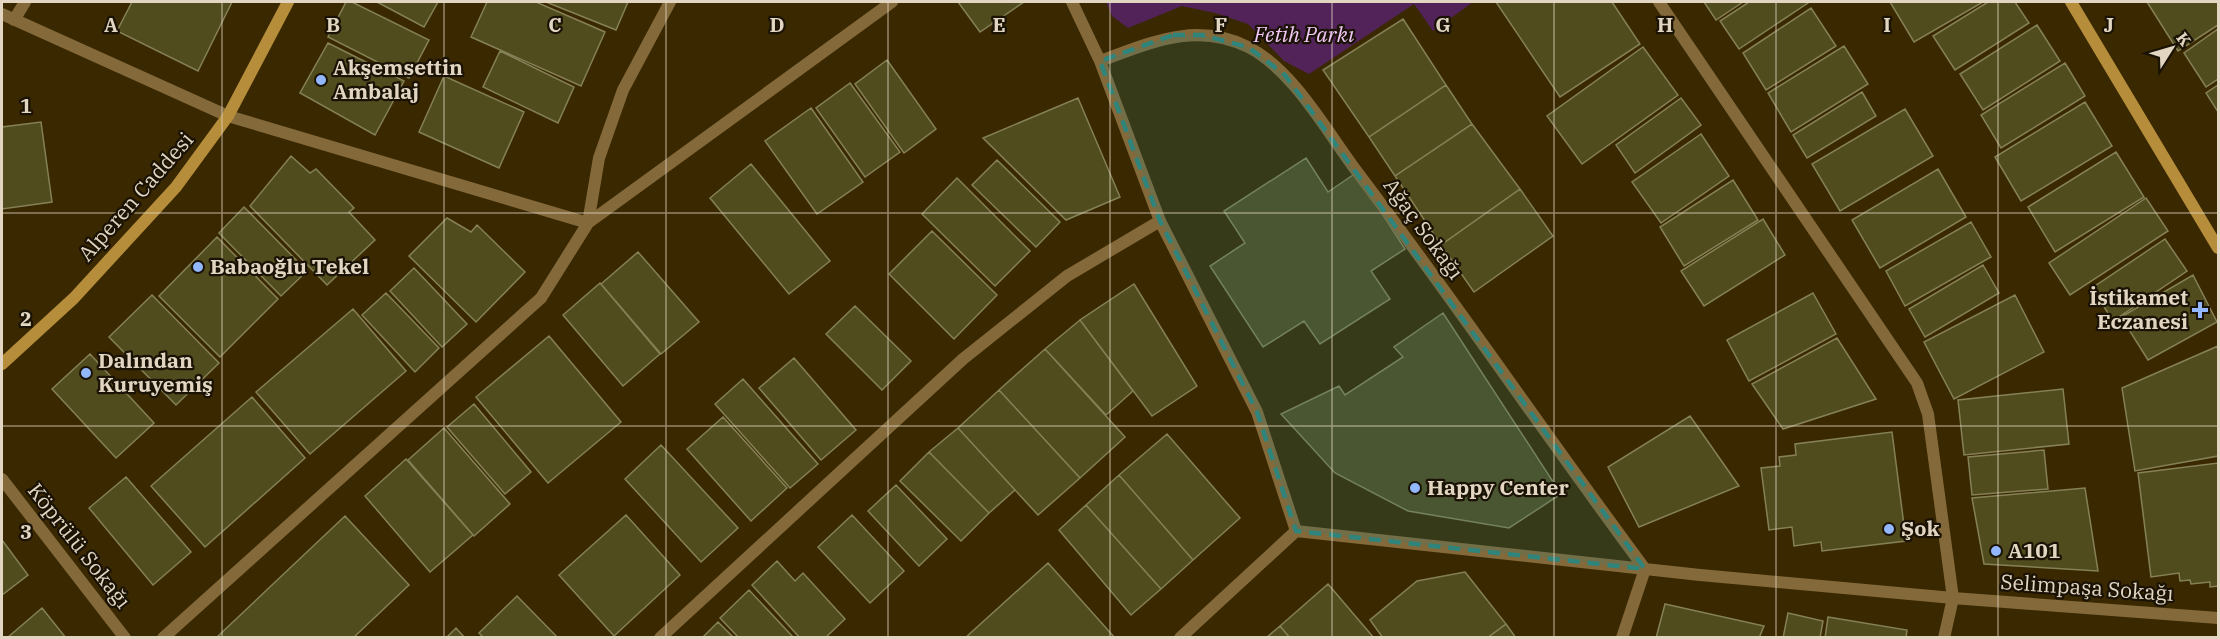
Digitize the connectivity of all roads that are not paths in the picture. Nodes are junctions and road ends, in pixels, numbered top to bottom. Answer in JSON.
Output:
{"nodes":[{"id":1,"x":25,"y":2,"type":"edge"},
{"id":2,"x":288,"y":2,"type":"edge"},
{"id":3,"x":670,"y":2,"type":"edge"},
{"id":4,"x":892,"y":2,"type":"edge"},
{"id":5,"x":1072,"y":2,"type":"edge"},
{"id":6,"x":1659,"y":2,"type":"edge"},
{"id":7,"x":2071,"y":2,"type":"edge"},
{"id":8,"x":2,"y":14,"type":"edge"},
{"id":9,"x":14,"y":20,"type":"junction"},
{"id":10,"x":1100,"y":61,"type":"junction"},
{"id":11,"x":228,"y":116,"type":"junction"},
{"id":12,"x":1160,"y":221,"type":"junction"},
{"id":13,"x":588,"y":223,"type":"junction"},
{"id":14,"x":2218,"y":248,"type":"edge"},
{"id":15,"x":2,"y":364,"type":"edge"},
{"id":16,"x":2,"y":479,"type":"edge"},
{"id":17,"x":1296,"y":531,"type":"junction"},
{"id":18,"x":1645,"y":569,"type":"junction"},
{"id":19,"x":1953,"y":598,"type":"junction"},
{"id":20,"x":2218,"y":618,"type":"edge"},
{"id":21,"x":125,"y":638,"type":"edge"},
{"id":22,"x":163,"y":638,"type":"edge"},
{"id":23,"x":660,"y":638,"type":"edge"},
{"id":24,"x":1180,"y":638,"type":"edge"},
{"id":25,"x":1622,"y":638,"type":"edge"},
{"id":26,"x":1944,"y":638,"type":"edge"}],
"edges":[{"from":1,"to":9,"type":"street"},
{"from":2,"to":11,"type":"street","name":"Alperen Caddesi"},
{"from":3,"to":13,"type":"street"},
{"from":4,"to":13,"type":"street"},
{"from":5,"to":10,"type":"street"},
{"from":6,"to":19,"type":"street"},
{"from":7,"to":14,"type":"street"},
{"from":8,"to":9,"type":"street"},
{"from":9,"to":11,"type":"street"},
{"from":10,"to":12,"type":"street"},
{"from":10,"to":18,"type":"street","name":"Ağaç Sokağı"},
{"from":11,"to":13,"type":"street"},
{"from":11,"to":15,"type":"street","name":"Alperen Caddesi"},
{"from":12,"to":17,"type":"street"},
{"from":12,"to":23,"type":"street"},
{"from":13,"to":22,"type":"street"},
{"from":16,"to":21,"type":"street","name":"Köprülü Sokağı"},
{"from":17,"to":18,"type":"street","name":"Selimpaşa Sokağı"},
{"from":17,"to":24,"type":"street"},
{"from":18,"to":19,"type":"street","name":"Selimpaşa Sokağı"},
{"from":18,"to":25,"type":"street"},
{"from":19,"to":20,"type":"street","name":"Selimpaşa Sokağı"},
{"from":19,"to":26,"type":"street"}]}
